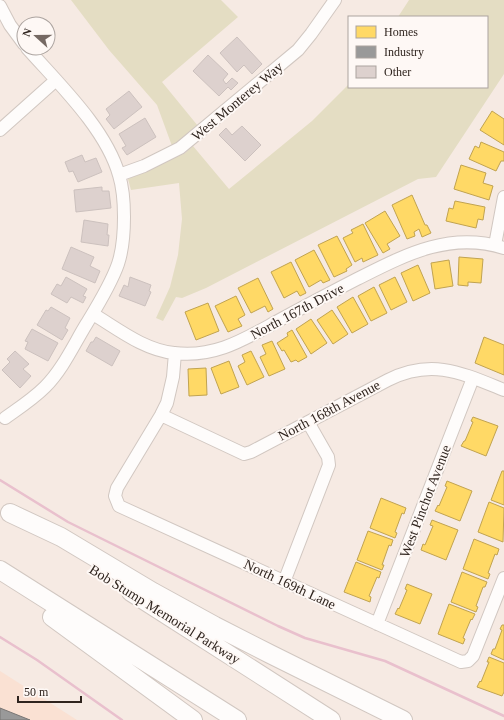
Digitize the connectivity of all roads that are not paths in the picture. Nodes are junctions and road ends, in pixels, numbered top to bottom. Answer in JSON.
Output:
{"nodes":[{"id":1,"x":332,"y":1,"type":"edge"},
{"id":2,"x":0,"y":6,"type":"edge"},
{"id":3,"x":16,"y":33,"type":"edge"},
{"id":4,"x":35,"y":56,"type":"edge"},
{"id":5,"x":56,"y":80,"type":"junction"},
{"id":6,"x":0,"y":130,"type":"edge"},
{"id":7,"x":120,"y":175,"type":"junction"},
{"id":8,"x":504,"y":197,"type":"edge"},
{"id":9,"x":499,"y":246,"type":"edge"},
{"id":10,"x":92,"y":314,"type":"junction"},
{"id":11,"x":175,"y":353,"type":"junction"},
{"id":12,"x":473,"y":378,"type":"junction"},
{"id":13,"x":504,"y":390,"type":"edge"},
{"id":14,"x":161,"y":416,"type":"junction"},
{"id":15,"x":5,"y":418,"type":"dead end"},
{"id":16,"x":308,"y":422,"type":"junction"},
{"id":17,"x":5,"y":509,"type":"edge"},
{"id":18,"x":0,"y":570,"type":"edge"},
{"id":19,"x":504,"y":578,"type":"edge"},
{"id":20,"x":0,"y":582,"type":"edge"},
{"id":21,"x":284,"y":582,"type":"junction"},
{"id":22,"x":377,"y":624,"type":"junction"},
{"id":23,"x":193,"y":720,"type":"edge"},
{"id":24,"x":237,"y":720,"type":"edge"},
{"id":25,"x":331,"y":720,"type":"edge"},
{"id":26,"x":403,"y":720,"type":"edge"}],
"edges":[{"from":1,"to":7,"type":"street","name":"West Monterey Way"},
{"from":2,"to":3,"type":"street"},
{"from":4,"to":5,"type":"street"},
{"from":5,"to":6,"type":"street"},
{"from":5,"to":7,"type":"street"},
{"from":7,"to":10,"type":"street"},
{"from":8,"to":9,"type":"street"},
{"from":9,"to":11,"type":"street","name":"North 167th Drive"},
{"from":10,"to":11,"type":"street","name":"North 167th Drive"},
{"from":10,"to":15,"type":"street"},
{"from":11,"to":14,"type":"street"},
{"from":12,"to":13,"type":"street","name":"North 168th Avenue"},
{"from":12,"to":16,"type":"street","name":"North 168th Avenue"},
{"from":12,"to":22,"type":"street","name":"West Pinchot Avenue"},
{"from":14,"to":16,"type":"street","name":"North 168th Avenue"},
{"from":14,"to":21,"type":"street","name":"North 169th Lane"},
{"from":16,"to":21,"type":"street"},
{"from":17,"to":25,"type":"highway","name":"Bob Stump Memorial Parkway"},
{"from":17,"to":26,"type":"highway"},
{"from":18,"to":24,"type":"highway"},
{"from":19,"to":22,"type":"street","name":"North 169th Lane"},
{"from":20,"to":23,"type":"highway"},
{"from":21,"to":22,"type":"street","name":"North 169th Lane"}]}
